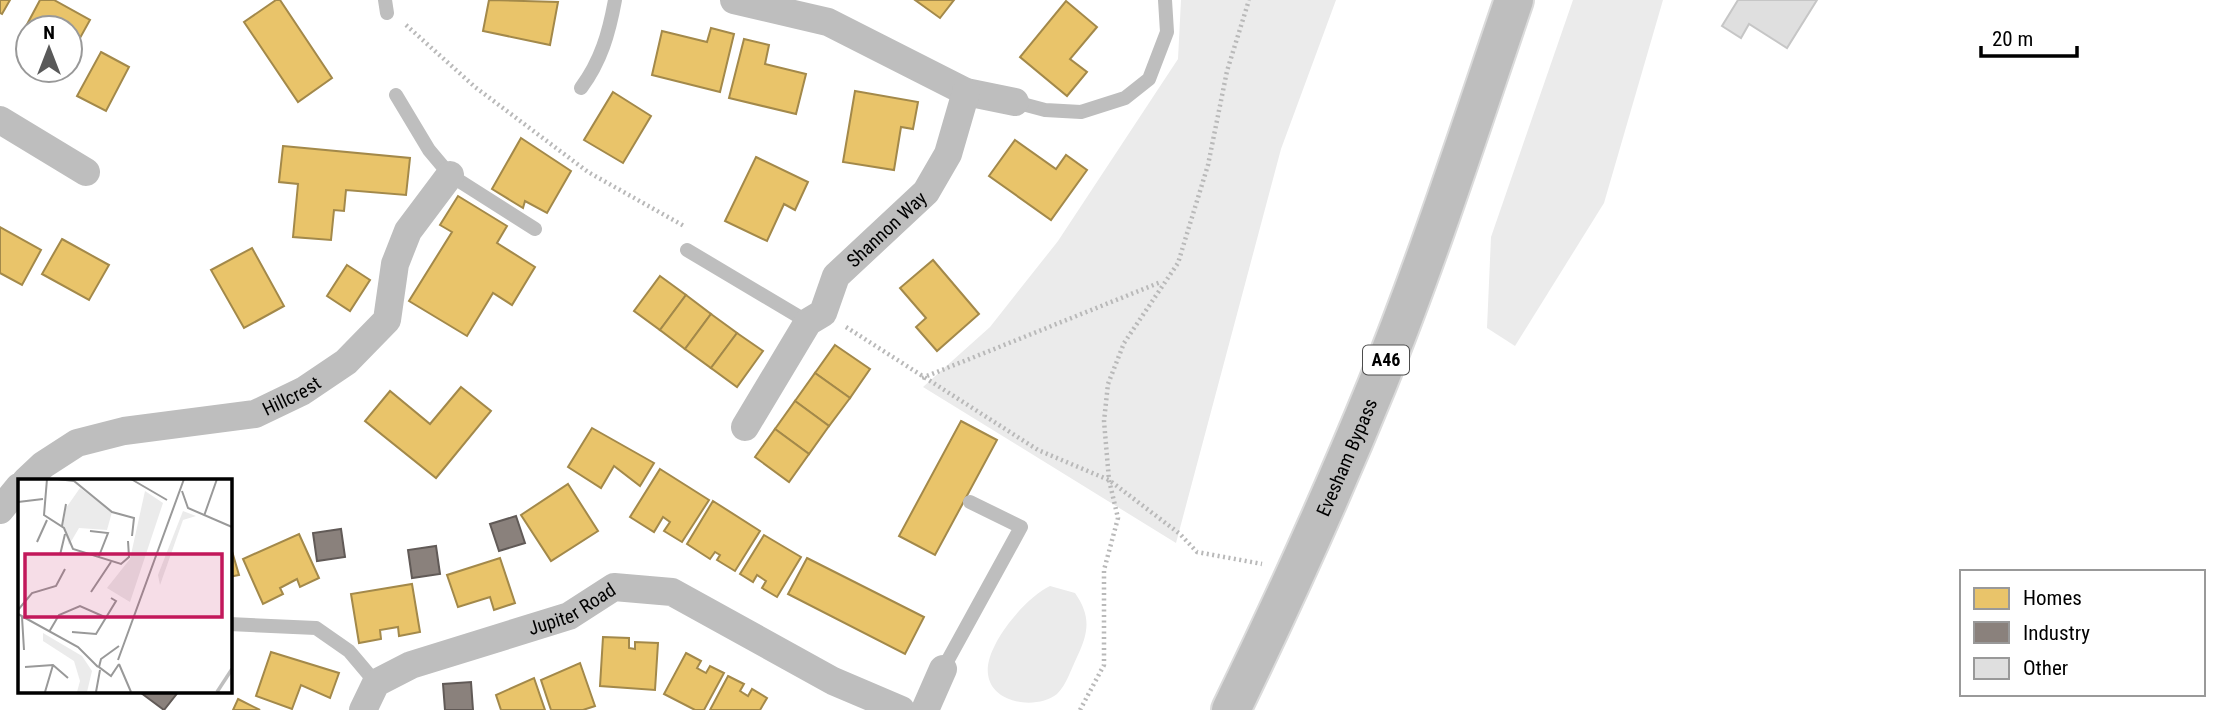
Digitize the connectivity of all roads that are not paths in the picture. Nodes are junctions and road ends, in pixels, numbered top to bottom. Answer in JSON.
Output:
{"nodes":[{"id":1,"x":615,"y":0,"type":"edge"},
{"id":2,"x":734,"y":0,"type":"edge"},
{"id":3,"x":1165,"y":0,"type":"edge"},
{"id":4,"x":1514,"y":0,"type":"edge"},
{"id":5,"x":833,"y":11,"type":"edge"},
{"id":6,"x":582,"y":88,"type":"dead end"},
{"id":7,"x":966,"y":92,"type":"junction"},
{"id":8,"x":396,"y":95,"type":"dead end"},
{"id":9,"x":1015,"y":102,"type":"joint"},
{"id":10,"x":0,"y":120,"type":"edge"},
{"id":11,"x":86,"y":172,"type":"dead end"},
{"id":12,"x":450,"y":175,"type":"junction"},
{"id":13,"x":535,"y":229,"type":"dead end"},
{"id":14,"x":687,"y":250,"type":"dead end"},
{"id":15,"x":808,"y":322,"type":"junction"},
{"id":16,"x":746,"y":427,"type":"dead end"},
{"id":17,"x":29,"y":479,"type":"edge"},
{"id":18,"x":18,"y":488,"type":"edge"},
{"id":19,"x":970,"y":502,"type":"dead end"},
{"id":20,"x":0,"y":510,"type":"edge"},
{"id":21,"x":231,"y":624,"type":"edge"},
{"id":22,"x":943,"y":669,"type":"joint"},
{"id":23,"x":376,"y":683,"type":"junction"},
{"id":24,"x":363,"y":710,"type":"edge"},
{"id":25,"x":901,"y":710,"type":"edge"},
{"id":26,"x":925,"y":710,"type":"edge"},
{"id":27,"x":1231,"y":710,"type":"edge"}],
"edges":[{"from":1,"to":6,"type":"lane"},
{"from":2,"to":5,"type":"street"},
{"from":3,"to":9,"type":"lane"},
{"from":4,"to":27,"type":"highway","name":"Evesham Bypass","number":"A46"},
{"from":5,"to":7,"type":"street"},
{"from":7,"to":9,"type":"street"},
{"from":7,"to":15,"type":"street","name":"Shannon Way"},
{"from":8,"to":12,"type":"lane"},
{"from":10,"to":11,"type":"street"},
{"from":12,"to":13,"type":"lane"},
{"from":12,"to":17,"type":"street","name":"Hillcrest"},
{"from":14,"to":15,"type":"lane"},
{"from":15,"to":16,"type":"street","name":"Shannon Way"},
{"from":18,"to":20,"type":"street"},
{"from":19,"to":22,"type":"lane"},
{"from":21,"to":23,"type":"lane"},
{"from":22,"to":26,"type":"street"},
{"from":23,"to":24,"type":"street"},
{"from":23,"to":25,"type":"street","name":"Jupiter Road"}]}
